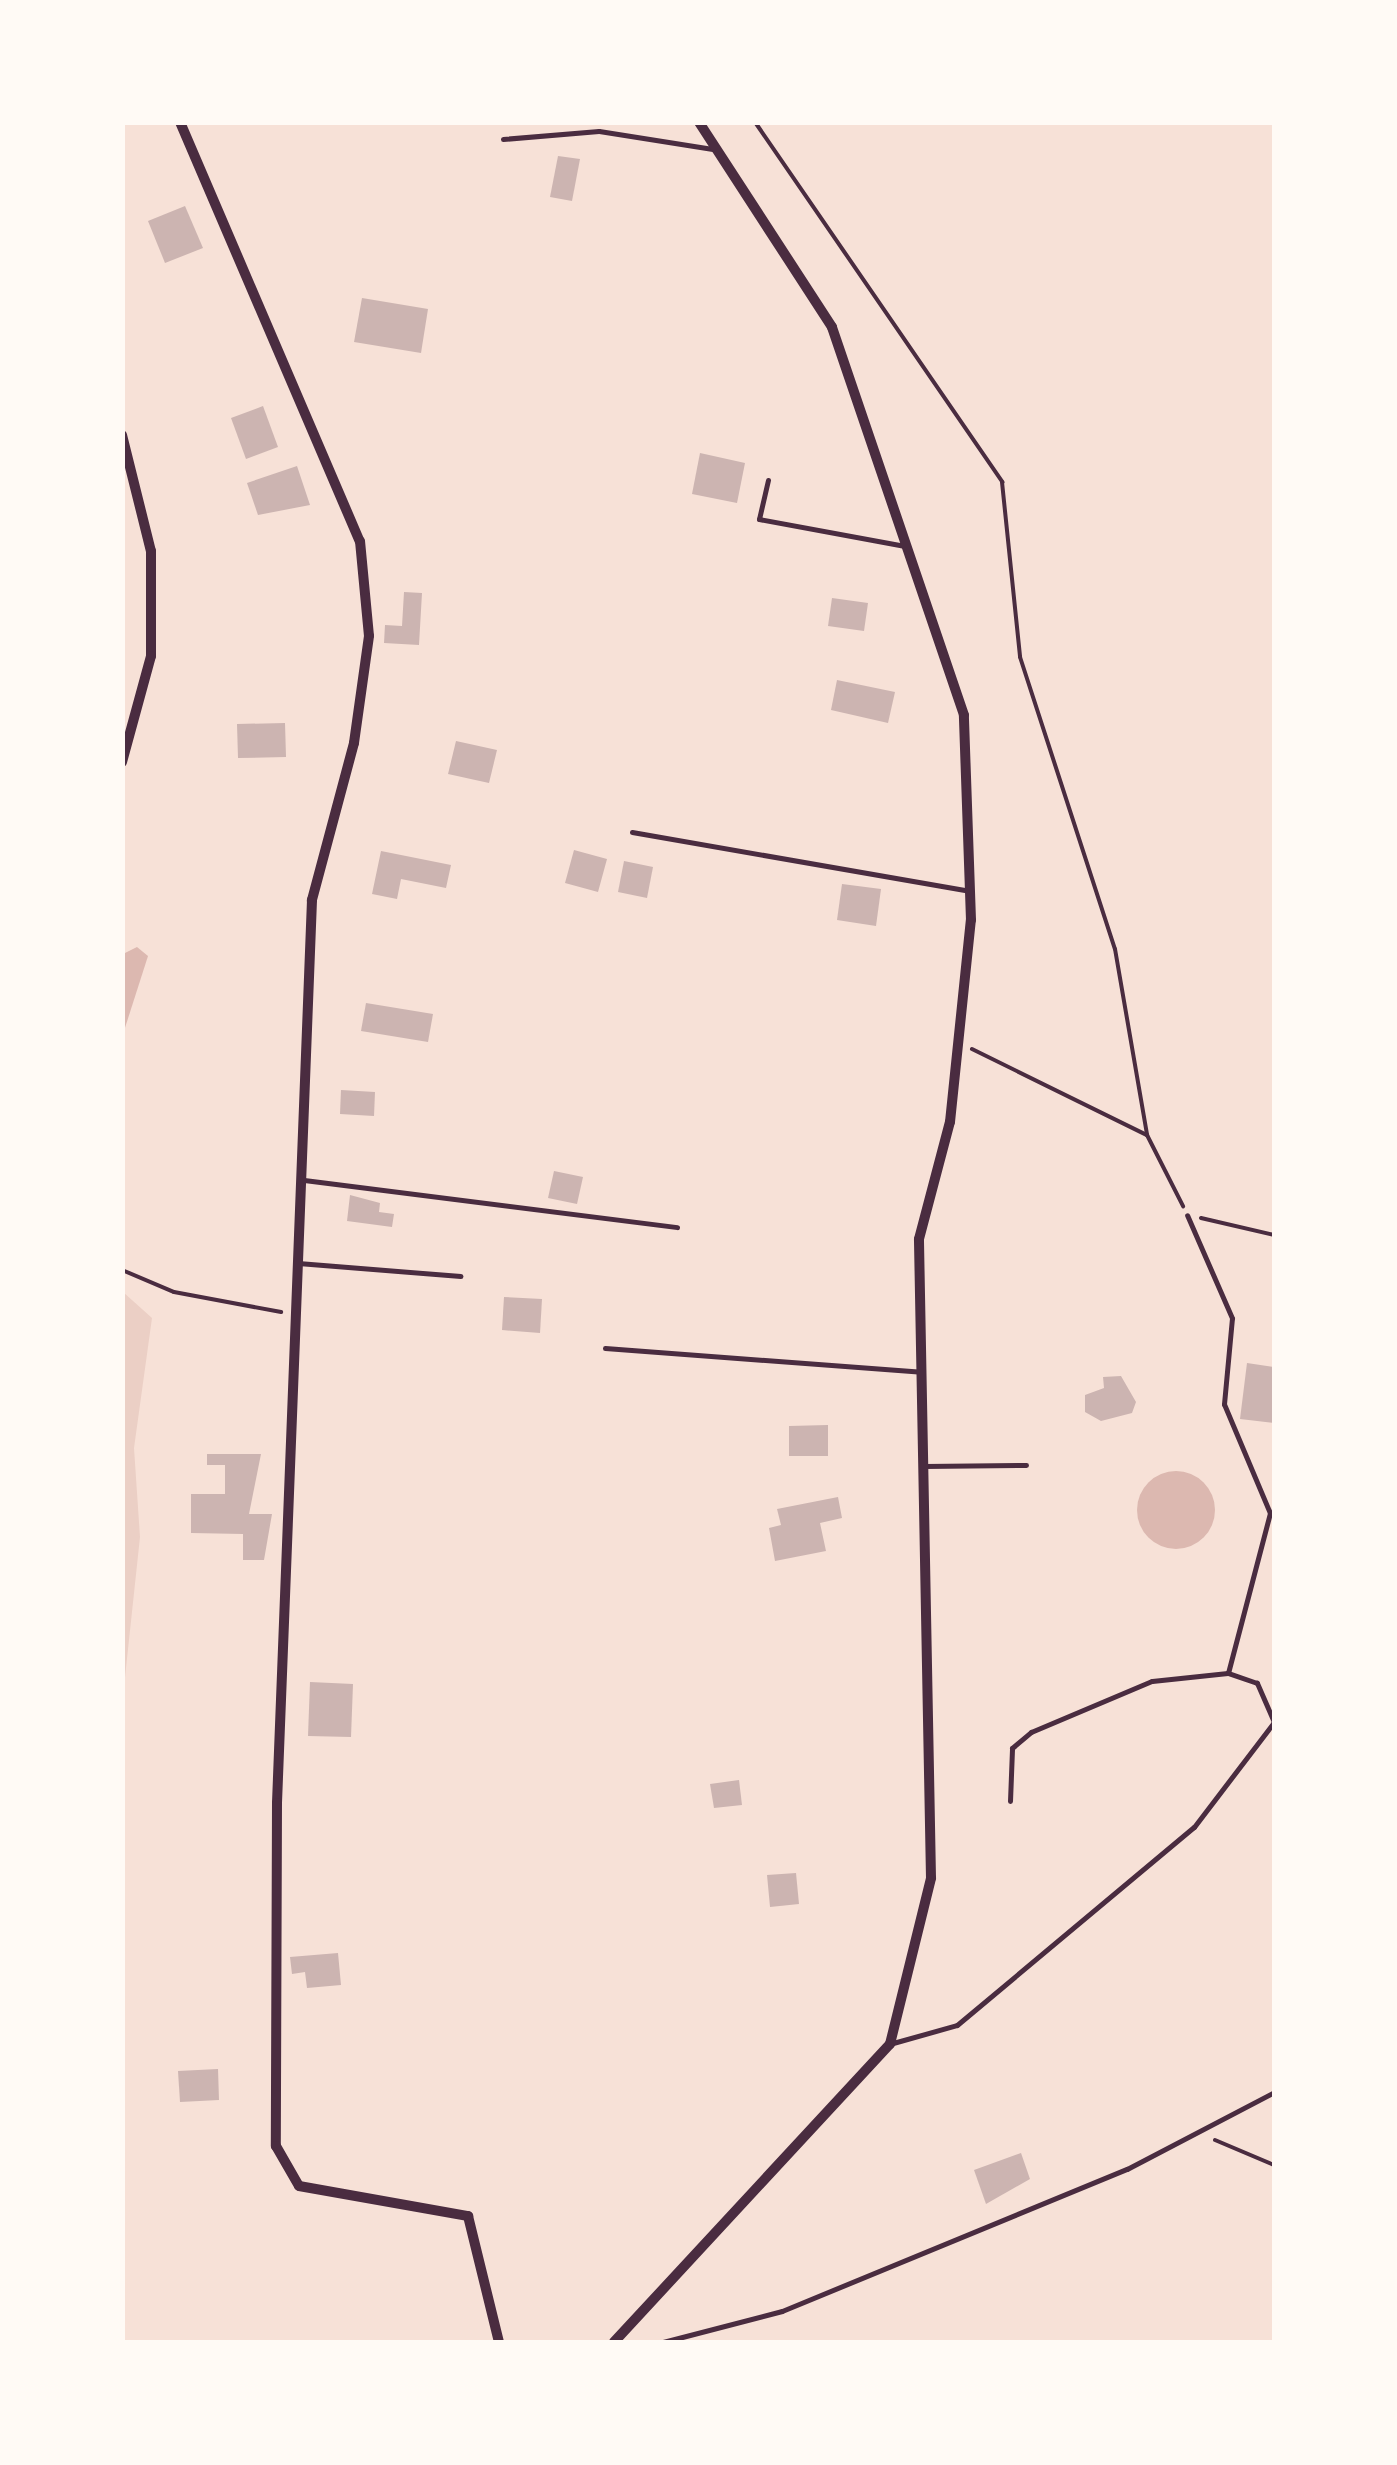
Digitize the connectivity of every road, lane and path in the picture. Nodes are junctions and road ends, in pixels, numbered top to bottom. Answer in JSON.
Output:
{"nodes":[{"id":1,"x":180,"y":122,"type":"edge"},
{"id":2,"x":699,"y":122,"type":"edge"},
{"id":3,"x":755,"y":122,"type":"edge"},
{"id":4,"x":503,"y":139,"type":"dead end"},
{"id":5,"x":717,"y":150,"type":"junction"},
{"id":6,"x":122,"y":435,"type":"edge"},
{"id":7,"x":768,"y":480,"type":"dead end"},
{"id":8,"x":907,"y":547,"type":"junction"},
{"id":9,"x":122,"y":762,"type":"edge"},
{"id":10,"x":632,"y":832,"type":"dead end"},
{"id":11,"x":970,"y":891,"type":"junction"},
{"id":12,"x":958,"y":1042,"type":"junction"},
{"id":13,"x":1147,"y":1134,"type":"junction"},
{"id":14,"x":299,"y":1180,"type":"junction"},
{"id":15,"x":1187,"y":1215,"type":"junction"},
{"id":16,"x":677,"y":1227,"type":"dead end"},
{"id":17,"x":1274,"y":1235,"type":"edge"},
{"id":18,"x":296,"y":1263,"type":"junction"},
{"id":19,"x":122,"y":1270,"type":"edge"},
{"id":20,"x":460,"y":1276,"type":"dead end"},
{"id":21,"x":293,"y":1314,"type":"junction"},
{"id":22,"x":606,"y":1348,"type":"dead end"},
{"id":23,"x":921,"y":1372,"type":"junction"},
{"id":24,"x":1026,"y":1465,"type":"dead end"},
{"id":25,"x":923,"y":1466,"type":"junction"},
{"id":26,"x":1228,"y":1673,"type":"junction"},
{"id":27,"x":1010,"y":1801,"type":"dead end"},
{"id":28,"x":890,"y":2044,"type":"junction"},
{"id":29,"x":1274,"y":2092,"type":"edge"},
{"id":30,"x":1186,"y":2139,"type":"junction"},
{"id":31,"x":1274,"y":2165,"type":"edge"},
{"id":32,"x":499,"y":2342,"type":"edge"},
{"id":33,"x":614,"y":2342,"type":"edge"},
{"id":34,"x":664,"y":2342,"type":"edge"}],
"edges":[{"from":1,"to":14,"type":"street"},
{"from":2,"to":5,"type":"street"},
{"from":3,"to":13,"type":"path"},
{"from":4,"to":5,"type":"lane"},
{"from":5,"to":8,"type":"street"},
{"from":6,"to":9,"type":"street"},
{"from":7,"to":8,"type":"lane"},
{"from":8,"to":11,"type":"street"},
{"from":10,"to":11,"type":"lane"},
{"from":11,"to":12,"type":"street"},
{"from":12,"to":13,"type":"path"},
{"from":12,"to":23,"type":"street"},
{"from":13,"to":15,"type":"path"},
{"from":14,"to":16,"type":"lane"},
{"from":14,"to":18,"type":"street"},
{"from":15,"to":17,"type":"path"},
{"from":15,"to":26,"type":"lane"},
{"from":18,"to":20,"type":"lane"},
{"from":18,"to":21,"type":"street"},
{"from":19,"to":21,"type":"path"},
{"from":21,"to":32,"type":"street"},
{"from":22,"to":23,"type":"lane"},
{"from":23,"to":25,"type":"street"},
{"from":24,"to":25,"type":"lane"},
{"from":25,"to":28,"type":"street"},
{"from":26,"to":27,"type":"lane"},
{"from":26,"to":28,"type":"lane"},
{"from":28,"to":33,"type":"street"},
{"from":29,"to":30,"type":"lane"},
{"from":30,"to":31,"type":"path"},
{"from":30,"to":34,"type":"lane"}]}
